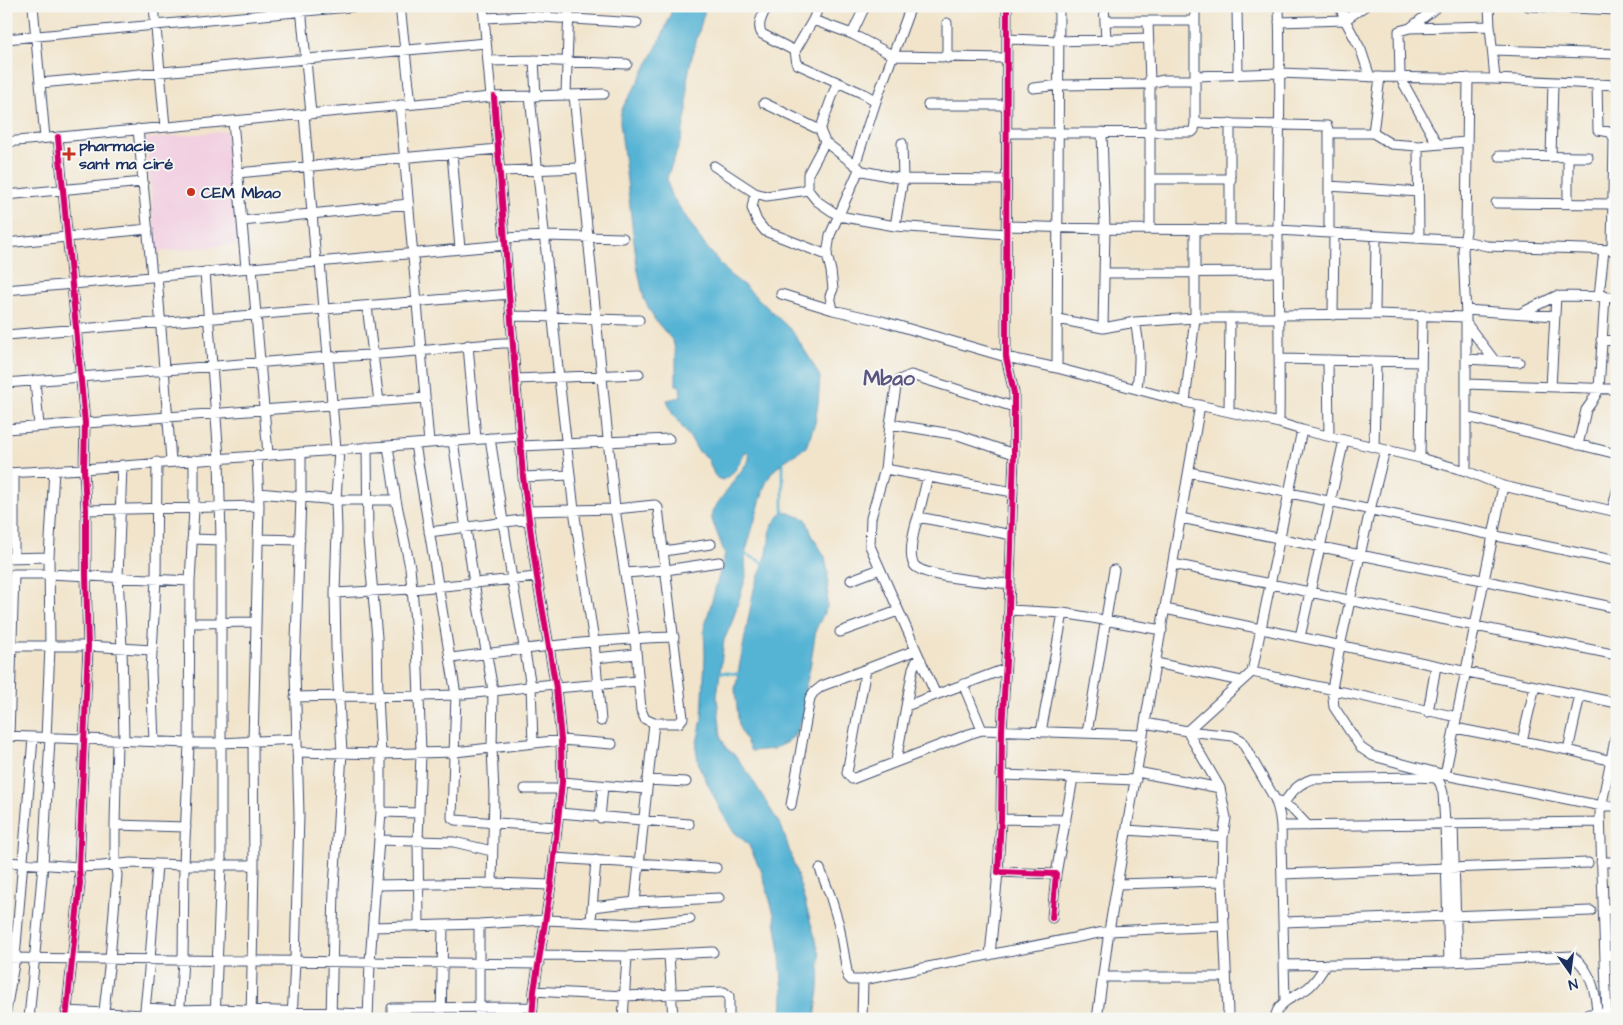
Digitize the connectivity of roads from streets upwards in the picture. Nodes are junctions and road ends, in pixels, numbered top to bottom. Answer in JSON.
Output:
{"nodes":[{"id":1,"x":33,"y":6,"type":"edge"},
{"id":2,"x":154,"y":6,"type":"edge"},
{"id":3,"x":359,"y":6,"type":"edge"},
{"id":4,"x":400,"y":6,"type":"edge"},
{"id":5,"x":483,"y":6,"type":"edge"},
{"id":6,"x":569,"y":6,"type":"edge"},
{"id":7,"x":768,"y":6,"type":"edge"},
{"id":8,"x":819,"y":6,"type":"edge"},
{"id":9,"x":865,"y":6,"type":"edge"},
{"id":10,"x":911,"y":6,"type":"edge"},
{"id":11,"x":1007,"y":6,"type":"edge"},
{"id":12,"x":1059,"y":6,"type":"edge"},
{"id":13,"x":1104,"y":6,"type":"edge"},
{"id":14,"x":1195,"y":6,"type":"edge"},
{"id":15,"x":1237,"y":6,"type":"edge"},
{"id":16,"x":1279,"y":6,"type":"edge"},
{"id":17,"x":1340,"y":6,"type":"edge"},
{"id":18,"x":1365,"y":6,"type":"edge"},
{"id":19,"x":1438,"y":6,"type":"edge"},
{"id":20,"x":1490,"y":6,"type":"edge"},
{"id":21,"x":1528,"y":6,"type":"edge"},
{"id":22,"x":1540,"y":6,"type":"edge"},
{"id":23,"x":302,"y":9,"type":"edge"},
{"id":24,"x":1617,"y":10,"type":"edge"},
{"id":25,"x":484,"y":18,"type":"junction"},
{"id":26,"x":569,"y":19,"type":"junction"},
{"id":27,"x":813,"y":20,"type":"junction"},
{"id":28,"x":1105,"y":20,"type":"junction"},
{"id":29,"x":1195,"y":20,"type":"junction"},
{"id":30,"x":1345,"y":20,"type":"junction"},
{"id":31,"x":1148,"y":21,"type":"junction"},
{"id":32,"x":1279,"y":22,"type":"junction"},
{"id":33,"x":637,"y":23,"type":"dead end"},
{"id":34,"x":947,"y":23,"type":"dead end"},
{"id":35,"x":156,"y":25,"type":"junction"},
{"id":36,"x":1490,"y":26,"type":"junction"},
{"id":37,"x":1410,"y":28,"type":"junction"},
{"id":38,"x":852,"y":34,"type":"junction"},
{"id":39,"x":36,"y":36,"type":"junction"},
{"id":40,"x":1148,"y":38,"type":"junction"},
{"id":41,"x":6,"y":39,"type":"edge"},
{"id":42,"x":1006,"y":39,"type":"junction"},
{"id":43,"x":1106,"y":39,"type":"junction"},
{"id":44,"x":1059,"y":41,"type":"junction"},
{"id":45,"x":486,"y":43,"type":"junction"},
{"id":46,"x":405,"y":50,"type":"junction"},
{"id":47,"x":1492,"y":50,"type":"junction"},
{"id":48,"x":795,"y":51,"type":"junction"},
{"id":49,"x":1617,"y":54,"type":"edge"},
{"id":50,"x":894,"y":56,"type":"junction"},
{"id":51,"x":947,"y":58,"type":"junction"},
{"id":52,"x":1006,"y":58,"type":"junction"},
{"id":53,"x":306,"y":59,"type":"junction"},
{"id":54,"x":534,"y":60,"type":"junction"},
{"id":55,"x":488,"y":61,"type":"junction"},
{"id":56,"x":567,"y":62,"type":"junction"},
{"id":57,"x":627,"y":64,"type":"dead end"},
{"id":58,"x":160,"y":72,"type":"junction"},
{"id":59,"x":1280,"y":73,"type":"junction"},
{"id":60,"x":1238,"y":74,"type":"junction"},
{"id":61,"x":1370,"y":77,"type":"junction"},
{"id":62,"x":1380,"y":77,"type":"junction"},
{"id":63,"x":1400,"y":77,"type":"junction"},
{"id":64,"x":1195,"y":78,"type":"junction"},
{"id":65,"x":1468,"y":78,"type":"junction"},
{"id":66,"x":1495,"y":79,"type":"junction"},
{"id":67,"x":1553,"y":82,"type":"junction"},
{"id":68,"x":40,"y":83,"type":"junction"},
{"id":69,"x":837,"y":83,"type":"junction"},
{"id":70,"x":1150,"y":83,"type":"junction"},
{"id":71,"x":1597,"y":83,"type":"junction"},
{"id":72,"x":1060,"y":85,"type":"junction"},
{"id":73,"x":1617,"y":85,"type":"edge"},
{"id":74,"x":1033,"y":88,"type":"dead end"},
{"id":75,"x":604,"y":94,"type":"dead end"},
{"id":76,"x":570,"y":95,"type":"junction"},
{"id":77,"x":533,"y":96,"type":"junction"},
{"id":78,"x":492,"y":97,"type":"junction"},
{"id":79,"x":876,"y":102,"type":"junction"},
{"id":80,"x":764,"y":103,"type":"dead end"},
{"id":81,"x":411,"y":104,"type":"junction"},
{"id":82,"x":400,"y":105,"type":"junction"},
{"id":83,"x":928,"y":105,"type":"dead end"},
{"id":84,"x":1006,"y":105,"type":"junction"},
{"id":85,"x":308,"y":114,"type":"junction"},
{"id":86,"x":233,"y":121,"type":"junction"},
{"id":87,"x":1195,"y":123,"type":"junction"},
{"id":88,"x":1230,"y":123,"type":"junction"},
{"id":89,"x":1279,"y":124,"type":"junction"},
{"id":90,"x":165,"y":127,"type":"junction"},
{"id":91,"x":138,"y":130,"type":"junction"},
{"id":92,"x":820,"y":130,"type":"junction"},
{"id":93,"x":1102,"y":132,"type":"junction"},
{"id":94,"x":1149,"y":132,"type":"junction"},
{"id":95,"x":1006,"y":133,"type":"junction"},
{"id":96,"x":1059,"y":133,"type":"junction"},
{"id":97,"x":1329,"y":133,"type":"junction"},
{"id":98,"x":1373,"y":134,"type":"junction"},
{"id":99,"x":58,"y":137,"type":"junction"},
{"id":100,"x":45,"y":138,"type":"junction"},
{"id":101,"x":6,"y":142,"type":"edge"},
{"id":102,"x":825,"y":142,"type":"junction"},
{"id":103,"x":1466,"y":142,"type":"junction"},
{"id":104,"x":902,"y":143,"type":"dead end"},
{"id":105,"x":1437,"y":144,"type":"junction"},
{"id":106,"x":1418,"y":146,"type":"junction"},
{"id":107,"x":498,"y":149,"type":"junction"},
{"id":108,"x":452,"y":154,"type":"junction"},
{"id":109,"x":1499,"y":156,"type":"dead end"},
{"id":110,"x":1551,"y":157,"type":"junction"},
{"id":111,"x":1568,"y":157,"type":"junction"},
{"id":112,"x":1588,"y":157,"type":"dead end"},
{"id":113,"x":404,"y":158,"type":"junction"},
{"id":114,"x":1615,"y":158,"type":"edge"},
{"id":115,"x":308,"y":166,"type":"junction"},
{"id":116,"x":714,"y":166,"type":"dead end"},
{"id":117,"x":580,"y":168,"type":"junction"},
{"id":118,"x":859,"y":168,"type":"junction"},
{"id":119,"x":537,"y":170,"type":"junction"},
{"id":120,"x":500,"y":171,"type":"junction"},
{"id":121,"x":237,"y":173,"type":"junction"},
{"id":122,"x":1150,"y":179,"type":"junction"},
{"id":123,"x":1231,"y":179,"type":"junction"},
{"id":124,"x":903,"y":180,"type":"junction"},
{"id":125,"x":1006,"y":180,"type":"junction"},
{"id":126,"x":143,"y":182,"type":"junction"},
{"id":127,"x":1329,"y":186,"type":"junction"},
{"id":128,"x":63,"y":189,"type":"junction"},
{"id":129,"x":808,"y":190,"type":"junction"},
{"id":130,"x":1418,"y":192,"type":"junction"},
{"id":131,"x":755,"y":193,"type":"junction"},
{"id":132,"x":6,"y":194,"type":"edge"},
{"id":133,"x":1496,"y":202,"type":"dead end"},
{"id":134,"x":1568,"y":203,"type":"junction"},
{"id":135,"x":409,"y":204,"type":"junction"},
{"id":136,"x":1614,"y":204,"type":"edge"},
{"id":137,"x":312,"y":214,"type":"junction"},
{"id":138,"x":839,"y":216,"type":"junction"},
{"id":139,"x":242,"y":221,"type":"junction"},
{"id":140,"x":895,"y":226,"type":"junction"},
{"id":141,"x":1058,"y":227,"type":"junction"},
{"id":142,"x":148,"y":229,"type":"junction"},
{"id":143,"x":1104,"y":229,"type":"junction"},
{"id":144,"x":1150,"y":229,"type":"junction"},
{"id":145,"x":1195,"y":229,"type":"junction"},
{"id":146,"x":1006,"y":230,"type":"junction"},
{"id":147,"x":1230,"y":230,"type":"junction"},
{"id":148,"x":1278,"y":230,"type":"junction"},
{"id":149,"x":1331,"y":233,"type":"junction"},
{"id":150,"x":546,"y":236,"type":"junction"},
{"id":151,"x":1376,"y":236,"type":"junction"},
{"id":152,"x":68,"y":237,"type":"junction"},
{"id":153,"x":589,"y":237,"type":"junction"},
{"id":154,"x":623,"y":238,"type":"dead end"},
{"id":155,"x":1419,"y":238,"type":"junction"},
{"id":156,"x":1465,"y":240,"type":"junction"},
{"id":157,"x":506,"y":241,"type":"junction"},
{"id":158,"x":6,"y":243,"type":"edge"},
{"id":159,"x":460,"y":249,"type":"junction"},
{"id":160,"x":1611,"y":250,"type":"edge"},
{"id":161,"x":413,"y":253,"type":"junction"},
{"id":162,"x":827,"y":255,"type":"junction"},
{"id":163,"x":318,"y":262,"type":"junction"},
{"id":164,"x":249,"y":268,"type":"junction"},
{"id":165,"x":205,"y":272,"type":"junction"},
{"id":166,"x":1195,"y":272,"type":"junction"},
{"id":167,"x":1278,"y":272,"type":"junction"},
{"id":168,"x":1104,"y":273,"type":"junction"},
{"id":169,"x":155,"y":276,"type":"junction"},
{"id":170,"x":72,"y":284,"type":"junction"},
{"id":171,"x":6,"y":290,"type":"edge"},
{"id":172,"x":510,"y":294,"type":"junction"},
{"id":173,"x":781,"y":294,"type":"dead end"},
{"id":174,"x":1556,"y":296,"type":"junction"},
{"id":175,"x":1602,"y":296,"type":"junction"},
{"id":176,"x":1617,"y":297,"type":"edge"},
{"id":177,"x":417,"y":301,"type":"junction"},
{"id":178,"x":367,"y":306,"type":"junction"},
{"id":179,"x":324,"y":309,"type":"junction"},
{"id":180,"x":833,"y":310,"type":"junction"},
{"id":181,"x":1521,"y":313,"type":"junction"},
{"id":182,"x":1375,"y":314,"type":"junction"},
{"id":183,"x":256,"y":315,"type":"junction"},
{"id":184,"x":1333,"y":315,"type":"junction"},
{"id":185,"x":1422,"y":315,"type":"junction"},
{"id":186,"x":512,"y":316,"type":"junction"},
{"id":187,"x":552,"y":316,"type":"junction"},
{"id":188,"x":1279,"y":316,"type":"junction"},
{"id":189,"x":1555,"y":316,"type":"junction"},
{"id":190,"x":1466,"y":317,"type":"junction"},
{"id":191,"x":208,"y":318,"type":"junction"},
{"id":192,"x":1058,"y":318,"type":"junction"},
{"id":193,"x":1195,"y":318,"type":"junction"},
{"id":194,"x":1230,"y":318,"type":"junction"},
{"id":195,"x":597,"y":320,"type":"junction"},
{"id":196,"x":639,"y":320,"type":"dead end"},
{"id":197,"x":160,"y":322,"type":"junction"},
{"id":198,"x":1135,"y":322,"type":"junction"},
{"id":199,"x":1103,"y":328,"type":"junction"},
{"id":200,"x":76,"y":330,"type":"junction"},
{"id":201,"x":6,"y":335,"type":"edge"},
{"id":202,"x":1601,"y":340,"type":"junction"},
{"id":203,"x":1617,"y":341,"type":"edge"},
{"id":204,"x":514,"y":342,"type":"junction"},
{"id":205,"x":468,"y":345,"type":"junction"},
{"id":206,"x":421,"y":349,"type":"junction"},
{"id":207,"x":372,"y":355,"type":"junction"},
{"id":208,"x":328,"y":357,"type":"junction"},
{"id":209,"x":1006,"y":357,"type":"junction"},
{"id":210,"x":1280,"y":359,"type":"junction"},
{"id":211,"x":1466,"y":359,"type":"junction"},
{"id":212,"x":1328,"y":360,"type":"junction"},
{"id":213,"x":1494,"y":360,"type":"junction"},
{"id":214,"x":260,"y":362,"type":"junction"},
{"id":215,"x":1376,"y":362,"type":"junction"},
{"id":216,"x":1421,"y":362,"type":"junction"},
{"id":217,"x":1518,"y":362,"type":"dead end"},
{"id":218,"x":212,"y":366,"type":"junction"},
{"id":219,"x":1058,"y":368,"type":"junction"},
{"id":220,"x":164,"y":370,"type":"junction"},
{"id":221,"x":638,"y":374,"type":"dead end"},
{"id":222,"x":602,"y":376,"type":"junction"},
{"id":223,"x":81,"y":377,"type":"junction"},
{"id":224,"x":559,"y":378,"type":"junction"},
{"id":225,"x":516,"y":379,"type":"junction"},
{"id":226,"x":35,"y":380,"type":"junction"},
{"id":227,"x":6,"y":383,"type":"edge"},
{"id":228,"x":1466,"y":384,"type":"junction"},
{"id":229,"x":1551,"y":387,"type":"junction"},
{"id":230,"x":1137,"y":388,"type":"junction"},
{"id":231,"x":1599,"y":389,"type":"junction"},
{"id":232,"x":1617,"y":389,"type":"edge"},
{"id":233,"x":425,"y":398,"type":"junction"},
{"id":234,"x":379,"y":402,"type":"junction"},
{"id":235,"x":1185,"y":402,"type":"junction"},
{"id":236,"x":333,"y":405,"type":"junction"},
{"id":237,"x":1200,"y":405,"type":"junction"},
{"id":238,"x":1014,"y":407,"type":"junction"},
{"id":239,"x":264,"y":410,"type":"junction"},
{"id":240,"x":1229,"y":411,"type":"junction"},
{"id":241,"x":216,"y":414,"type":"junction"},
{"id":242,"x":168,"y":417,"type":"junction"},
{"id":243,"x":1467,"y":417,"type":"junction"},
{"id":244,"x":85,"y":423,"type":"junction"},
{"id":245,"x":1278,"y":423,"type":"junction"},
{"id":246,"x":890,"y":424,"type":"junction"},
{"id":247,"x":39,"y":426,"type":"junction"},
{"id":248,"x":6,"y":429,"type":"edge"},
{"id":249,"x":1302,"y":430,"type":"junction"},
{"id":250,"x":521,"y":436,"type":"junction"},
{"id":251,"x":1329,"y":436,"type":"junction"},
{"id":252,"x":490,"y":438,"type":"junction"},
{"id":253,"x":476,"y":439,"type":"junction"},
{"id":254,"x":669,"y":439,"type":"dead end"},
{"id":255,"x":1344,"y":440,"type":"junction"},
{"id":256,"x":453,"y":441,"type":"junction"},
{"id":257,"x":609,"y":442,"type":"junction"},
{"id":258,"x":429,"y":443,"type":"junction"},
{"id":259,"x":414,"y":444,"type":"junction"},
{"id":260,"x":566,"y":444,"type":"junction"},
{"id":261,"x":1578,"y":445,"type":"junction"},
{"id":262,"x":388,"y":446,"type":"junction"},
{"id":263,"x":522,"y":446,"type":"junction"},
{"id":264,"x":367,"y":447,"type":"junction"},
{"id":265,"x":1374,"y":447,"type":"junction"},
{"id":266,"x":338,"y":449,"type":"junction"},
{"id":267,"x":1385,"y":450,"type":"junction"},
{"id":268,"x":301,"y":452,"type":"junction"},
{"id":269,"x":268,"y":454,"type":"junction"},
{"id":270,"x":1014,"y":454,"type":"junction"},
{"id":271,"x":1617,"y":454,"type":"edge"},
{"id":272,"x":257,"y":455,"type":"junction"},
{"id":273,"x":219,"y":458,"type":"junction"},
{"id":274,"x":1420,"y":458,"type":"junction"},
{"id":275,"x":194,"y":460,"type":"junction"},
{"id":276,"x":171,"y":461,"type":"junction"},
{"id":277,"x":157,"y":462,"type":"junction"},
{"id":278,"x":122,"y":465,"type":"junction"},
{"id":279,"x":885,"y":468,"type":"junction"},
{"id":280,"x":84,"y":469,"type":"junction"},
{"id":281,"x":54,"y":470,"type":"junction"},
{"id":282,"x":1466,"y":471,"type":"junction"},
{"id":283,"x":1189,"y":472,"type":"junction"},
{"id":284,"x":10,"y":473,"type":"edge"},
{"id":285,"x":570,"y":475,"type":"junction"},
{"id":286,"x":928,"y":476,"type":"junction"},
{"id":287,"x":524,"y":477,"type":"junction"},
{"id":288,"x":1503,"y":486,"type":"junction"},
{"id":289,"x":1013,"y":492,"type":"junction"},
{"id":290,"x":1617,"y":492,"type":"edge"},
{"id":291,"x":258,"y":493,"type":"junction"},
{"id":292,"x":1289,"y":493,"type":"junction"},
{"id":293,"x":302,"y":497,"type":"junction"},
{"id":294,"x":367,"y":499,"type":"junction"},
{"id":295,"x":336,"y":500,"type":"junction"},
{"id":296,"x":396,"y":500,"type":"junction"},
{"id":297,"x":1331,"y":501,"type":"junction"},
{"id":298,"x":220,"y":506,"type":"junction"},
{"id":299,"x":259,"y":506,"type":"junction"},
{"id":300,"x":194,"y":508,"type":"junction"},
{"id":301,"x":156,"y":509,"type":"junction"},
{"id":302,"x":616,"y":509,"type":"junction"},
{"id":303,"x":86,"y":510,"type":"junction"},
{"id":304,"x":121,"y":510,"type":"junction"},
{"id":305,"x":574,"y":510,"type":"junction"},
{"id":306,"x":1370,"y":510,"type":"junction"},
{"id":307,"x":1615,"y":512,"type":"edge"},
{"id":308,"x":529,"y":515,"type":"junction"},
{"id":309,"x":918,"y":518,"type":"junction"},
{"id":310,"x":1181,"y":518,"type":"junction"},
{"id":311,"x":504,"y":522,"type":"junction"},
{"id":312,"x":466,"y":526,"type":"junction"},
{"id":313,"x":429,"y":532,"type":"junction"},
{"id":314,"x":1012,"y":535,"type":"junction"},
{"id":315,"x":1493,"y":535,"type":"junction"},
{"id":316,"x":192,"y":539,"type":"junction"},
{"id":317,"x":258,"y":539,"type":"junction"},
{"id":318,"x":1280,"y":539,"type":"junction"},
{"id":319,"x":221,"y":540,"type":"junction"},
{"id":320,"x":300,"y":540,"type":"junction"},
{"id":321,"x":711,"y":544,"type":"dead end"},
{"id":322,"x":1320,"y":547,"type":"junction"},
{"id":323,"x":664,"y":551,"type":"junction"},
{"id":324,"x":1360,"y":555,"type":"junction"},
{"id":325,"x":49,"y":557,"type":"junction"},
{"id":326,"x":10,"y":558,"type":"edge"},
{"id":327,"x":1617,"y":561,"type":"edge"},
{"id":328,"x":719,"y":562,"type":"dead end"},
{"id":329,"x":1173,"y":564,"type":"junction"},
{"id":330,"x":880,"y":569,"type":"junction"},
{"id":331,"x":666,"y":570,"type":"junction"},
{"id":332,"x":1114,"y":570,"type":"dead end"},
{"id":333,"x":626,"y":573,"type":"junction"},
{"id":334,"x":49,"y":574,"type":"junction"},
{"id":335,"x":86,"y":575,"type":"junction"},
{"id":336,"x":118,"y":577,"type":"junction"},
{"id":337,"x":537,"y":577,"type":"junction"},
{"id":338,"x":156,"y":579,"type":"junction"},
{"id":339,"x":512,"y":579,"type":"junction"},
{"id":340,"x":851,"y":580,"type":"dead end"},
{"id":341,"x":190,"y":581,"type":"junction"},
{"id":342,"x":1484,"y":581,"type":"junction"},
{"id":343,"x":474,"y":583,"type":"junction"},
{"id":344,"x":1010,"y":584,"type":"junction"},
{"id":345,"x":1270,"y":584,"type":"junction"},
{"id":346,"x":438,"y":586,"type":"junction"},
{"id":347,"x":412,"y":589,"type":"junction"},
{"id":348,"x":373,"y":592,"type":"junction"},
{"id":349,"x":1310,"y":592,"type":"junction"},
{"id":350,"x":335,"y":593,"type":"junction"},
{"id":351,"x":1350,"y":600,"type":"junction"},
{"id":352,"x":1617,"y":608,"type":"edge"},
{"id":353,"x":1009,"y":610,"type":"junction"},
{"id":354,"x":1165,"y":610,"type":"junction"},
{"id":355,"x":898,"y":611,"type":"junction"},
{"id":356,"x":1063,"y":613,"type":"junction"},
{"id":357,"x":1105,"y":620,"type":"junction"},
{"id":358,"x":222,"y":622,"type":"junction"},
{"id":359,"x":256,"y":622,"type":"junction"},
{"id":360,"x":190,"y":623,"type":"junction"},
{"id":361,"x":1475,"y":626,"type":"junction"},
{"id":362,"x":1261,"y":629,"type":"junction"},
{"id":363,"x":1162,"y":630,"type":"junction"},
{"id":364,"x":840,"y":632,"type":"dead end"},
{"id":365,"x":674,"y":637,"type":"junction"},
{"id":366,"x":1300,"y":638,"type":"junction"},
{"id":367,"x":635,"y":639,"type":"junction"},
{"id":368,"x":594,"y":642,"type":"junction"},
{"id":369,"x":88,"y":646,"type":"junction"},
{"id":370,"x":549,"y":646,"type":"junction"},
{"id":371,"x":1340,"y":646,"type":"junction"},
{"id":372,"x":9,"y":647,"type":"edge"},
{"id":373,"x":50,"y":647,"type":"junction"},
{"id":374,"x":122,"y":647,"type":"junction"},
{"id":375,"x":525,"y":648,"type":"junction"},
{"id":376,"x":152,"y":650,"type":"junction"},
{"id":377,"x":916,"y":650,"type":"junction"},
{"id":378,"x":487,"y":654,"type":"junction"},
{"id":379,"x":636,"y":654,"type":"junction"},
{"id":380,"x":1617,"y":655,"type":"edge"},
{"id":381,"x":450,"y":658,"type":"junction"},
{"id":382,"x":595,"y":658,"type":"junction"},
{"id":383,"x":921,"y":660,"type":"junction"},
{"id":384,"x":1156,"y":663,"type":"junction"},
{"id":385,"x":1436,"y":666,"type":"junction"},
{"id":386,"x":866,"y":669,"type":"junction"},
{"id":387,"x":1005,"y":669,"type":"junction"},
{"id":388,"x":1252,"y":672,"type":"junction"},
{"id":389,"x":1466,"y":672,"type":"junction"},
{"id":390,"x":638,"y":681,"type":"junction"},
{"id":391,"x":1241,"y":681,"type":"junction"},
{"id":392,"x":597,"y":684,"type":"junction"},
{"id":393,"x":963,"y":684,"type":"junction"},
{"id":394,"x":531,"y":686,"type":"junction"},
{"id":395,"x":555,"y":686,"type":"junction"},
{"id":396,"x":1316,"y":686,"type":"junction"},
{"id":397,"x":1535,"y":686,"type":"junction"},
{"id":398,"x":1332,"y":689,"type":"junction"},
{"id":399,"x":493,"y":690,"type":"junction"},
{"id":400,"x":339,"y":695,"type":"junction"},
{"id":401,"x":456,"y":695,"type":"junction"},
{"id":402,"x":936,"y":695,"type":"junction"},
{"id":403,"x":1580,"y":695,"type":"junction"},
{"id":404,"x":378,"y":696,"type":"junction"},
{"id":405,"x":420,"y":696,"type":"junction"},
{"id":406,"x":295,"y":697,"type":"junction"},
{"id":407,"x":1617,"y":703,"type":"edge"},
{"id":408,"x":906,"y":706,"type":"junction"},
{"id":409,"x":1334,"y":706,"type":"junction"},
{"id":410,"x":1428,"y":712,"type":"junction"},
{"id":411,"x":1457,"y":717,"type":"junction"},
{"id":412,"x":601,"y":721,"type":"dead end"},
{"id":413,"x":654,"y":723,"type":"junction"},
{"id":414,"x":1145,"y":723,"type":"junction"},
{"id":415,"x":1455,"y":728,"type":"junction"},
{"id":416,"x":982,"y":730,"type":"junction"},
{"id":417,"x":1002,"y":730,"type":"junction"},
{"id":418,"x":1187,"y":730,"type":"junction"},
{"id":419,"x":1617,"y":730,"type":"edge"},
{"id":420,"x":1041,"y":732,"type":"junction"},
{"id":421,"x":1086,"y":733,"type":"junction"},
{"id":422,"x":1143,"y":735,"type":"junction"},
{"id":423,"x":8,"y":736,"type":"edge"},
{"id":424,"x":33,"y":738,"type":"junction"},
{"id":425,"x":48,"y":738,"type":"junction"},
{"id":426,"x":83,"y":739,"type":"junction"},
{"id":427,"x":296,"y":739,"type":"junction"},
{"id":428,"x":120,"y":740,"type":"junction"},
{"id":429,"x":561,"y":740,"type":"junction"},
{"id":430,"x":154,"y":741,"type":"junction"},
{"id":431,"x":1522,"y":741,"type":"junction"},
{"id":432,"x":189,"y":742,"type":"junction"},
{"id":433,"x":254,"y":742,"type":"junction"},
{"id":434,"x":222,"y":743,"type":"junction"},
{"id":435,"x":533,"y":743,"type":"junction"},
{"id":436,"x":612,"y":744,"type":"dead end"},
{"id":437,"x":492,"y":748,"type":"junction"},
{"id":438,"x":1568,"y":750,"type":"junction"},
{"id":439,"x":297,"y":752,"type":"junction"},
{"id":440,"x":342,"y":752,"type":"junction"},
{"id":441,"x":420,"y":752,"type":"junction"},
{"id":442,"x":455,"y":752,"type":"junction"},
{"id":443,"x":381,"y":754,"type":"junction"},
{"id":444,"x":896,"y":761,"type":"junction"},
{"id":445,"x":1614,"y":761,"type":"edge"},
{"id":446,"x":1001,"y":775,"type":"junction"},
{"id":447,"x":1445,"y":775,"type":"junction"},
{"id":448,"x":1136,"y":776,"type":"junction"},
{"id":449,"x":1073,"y":778,"type":"junction"},
{"id":450,"x":686,"y":782,"type":"dead end"},
{"id":451,"x":647,"y":784,"type":"junction"},
{"id":452,"x":562,"y":786,"type":"junction"},
{"id":453,"x":603,"y":786,"type":"junction"},
{"id":454,"x":525,"y":788,"type":"dead end"},
{"id":455,"x":1220,"y":788,"type":"junction"},
{"id":456,"x":1275,"y":798,"type":"junction"},
{"id":457,"x":1284,"y":803,"type":"junction"},
{"id":458,"x":791,"y":805,"type":"dead end"},
{"id":459,"x":1602,"y":806,"type":"junction"},
{"id":460,"x":1617,"y":806,"type":"edge"},
{"id":461,"x":381,"y":812,"type":"junction"},
{"id":462,"x":419,"y":813,"type":"junction"},
{"id":463,"x":559,"y":814,"type":"junction"},
{"id":464,"x":600,"y":818,"type":"junction"},
{"id":465,"x":1001,"y":819,"type":"junction"},
{"id":466,"x":1066,"y":820,"type":"junction"},
{"id":467,"x":644,"y":821,"type":"junction"},
{"id":468,"x":1600,"y":822,"type":"junction"},
{"id":469,"x":115,"y":824,"type":"junction"},
{"id":470,"x":493,"y":824,"type":"junction"},
{"id":471,"x":689,"y":824,"type":"dead end"},
{"id":472,"x":1449,"y":824,"type":"junction"},
{"id":473,"x":1282,"y":826,"type":"junction"},
{"id":474,"x":1308,"y":826,"type":"junction"},
{"id":475,"x":186,"y":827,"type":"junction"},
{"id":476,"x":557,"y":827,"type":"junction"},
{"id":477,"x":1127,"y":830,"type":"junction"},
{"id":478,"x":1224,"y":837,"type":"junction"},
{"id":479,"x":379,"y":840,"type":"junction"},
{"id":480,"x":418,"y":841,"type":"junction"},
{"id":481,"x":492,"y":851,"type":"junction"},
{"id":482,"x":554,"y":858,"type":"junction"},
{"id":483,"x":596,"y":860,"type":"junction"},
{"id":484,"x":6,"y":862,"type":"edge"},
{"id":485,"x":1601,"y":862,"type":"junction"},
{"id":486,"x":1617,"y":862,"type":"edge"},
{"id":487,"x":22,"y":863,"type":"junction"},
{"id":488,"x":638,"y":863,"type":"junction"},
{"id":489,"x":1588,"y":863,"type":"dead end"},
{"id":490,"x":115,"y":864,"type":"junction"},
{"id":491,"x":156,"y":864,"type":"junction"},
{"id":492,"x":43,"y":865,"type":"junction"},
{"id":493,"x":184,"y":865,"type":"junction"},
{"id":494,"x":254,"y":865,"type":"junction"},
{"id":495,"x":221,"y":866,"type":"junction"},
{"id":496,"x":79,"y":867,"type":"junction"},
{"id":497,"x":716,"y":868,"type":"dead end"},
{"id":498,"x":1450,"y":868,"type":"junction"},
{"id":499,"x":820,"y":869,"type":"dead end"},
{"id":500,"x":998,"y":872,"type":"junction"},
{"id":501,"x":1056,"y":874,"type":"junction"},
{"id":502,"x":1282,"y":874,"type":"junction"},
{"id":503,"x":1222,"y":882,"type":"junction"},
{"id":504,"x":492,"y":883,"type":"junction"},
{"id":505,"x":419,"y":884,"type":"junction"},
{"id":506,"x":1118,"y":884,"type":"junction"},
{"id":507,"x":376,"y":885,"type":"junction"},
{"id":508,"x":551,"y":885,"type":"junction"},
{"id":509,"x":719,"y":898,"type":"dead end"},
{"id":510,"x":635,"y":902,"type":"junction"},
{"id":511,"x":592,"y":907,"type":"junction"},
{"id":512,"x":1603,"y":909,"type":"junction"},
{"id":513,"x":1617,"y":909,"type":"edge"},
{"id":514,"x":1591,"y":911,"type":"dead end"},
{"id":515,"x":1452,"y":916,"type":"junction"},
{"id":516,"x":1052,"y":918,"type":"dead end"},
{"id":517,"x":690,"y":919,"type":"dead end"},
{"id":518,"x":546,"y":920,"type":"junction"},
{"id":519,"x":591,"y":921,"type":"junction"},
{"id":520,"x":1283,"y":922,"type":"junction"},
{"id":521,"x":479,"y":924,"type":"junction"},
{"id":522,"x":420,"y":926,"type":"junction"},
{"id":523,"x":443,"y":926,"type":"junction"},
{"id":524,"x":1224,"y":926,"type":"junction"},
{"id":525,"x":373,"y":927,"type":"junction"},
{"id":526,"x":1110,"y":931,"type":"junction"},
{"id":527,"x":713,"y":952,"type":"dead end"},
{"id":528,"x":669,"y":955,"type":"junction"},
{"id":529,"x":990,"y":955,"type":"junction"},
{"id":530,"x":1617,"y":955,"type":"edge"},
{"id":531,"x":627,"y":956,"type":"junction"},
{"id":532,"x":1605,"y":956,"type":"junction"},
{"id":533,"x":10,"y":958,"type":"edge"},
{"id":534,"x":35,"y":958,"type":"junction"},
{"id":535,"x":72,"y":959,"type":"junction"},
{"id":536,"x":110,"y":959,"type":"junction"},
{"id":537,"x":540,"y":959,"type":"junction"},
{"id":538,"x":150,"y":960,"type":"junction"},
{"id":539,"x":183,"y":960,"type":"junction"},
{"id":540,"x":217,"y":961,"type":"junction"},
{"id":541,"x":252,"y":961,"type":"junction"},
{"id":542,"x":295,"y":961,"type":"junction"},
{"id":543,"x":334,"y":962,"type":"junction"},
{"id":544,"x":370,"y":962,"type":"junction"},
{"id":545,"x":1453,"y":962,"type":"junction"},
{"id":546,"x":442,"y":963,"type":"junction"},
{"id":547,"x":480,"y":963,"type":"junction"},
{"id":548,"x":1326,"y":964,"type":"junction"},
{"id":549,"x":1284,"y":965,"type":"junction"},
{"id":550,"x":1102,"y":977,"type":"junction"},
{"id":551,"x":1226,"y":977,"type":"junction"},
{"id":552,"x":863,"y":980,"type":"junction"},
{"id":553,"x":534,"y":991,"type":"junction"},
{"id":554,"x":671,"y":995,"type":"junction"},
{"id":555,"x":624,"y":996,"type":"junction"},
{"id":556,"x":1285,"y":1001,"type":"junction"},
{"id":557,"x":1617,"y":1001,"type":"edge"},
{"id":558,"x":1606,"y":1002,"type":"junction"},
{"id":559,"x":533,"y":1007,"type":"junction"},
{"id":560,"x":479,"y":1008,"type":"junction"},
{"id":561,"x":441,"y":1009,"type":"junction"},
{"id":562,"x":6,"y":1011,"type":"edge"},
{"id":563,"x":1597,"y":1013,"type":"junction"},
{"id":564,"x":144,"y":1014,"type":"edge"},
{"id":565,"x":180,"y":1014,"type":"edge"},
{"id":566,"x":215,"y":1014,"type":"edge"},
{"id":567,"x":392,"y":1014,"type":"dead end"},
{"id":568,"x":66,"y":1015,"type":"edge"},
{"id":569,"x":251,"y":1015,"type":"edge"},
{"id":570,"x":104,"y":1016,"type":"edge"},
{"id":571,"x":292,"y":1016,"type":"edge"},
{"id":572,"x":331,"y":1016,"type":"edge"},
{"id":573,"x":368,"y":1016,"type":"edge"},
{"id":574,"x":1606,"y":1016,"type":"edge"},
{"id":575,"x":29,"y":1019,"type":"edge"},
{"id":576,"x":441,"y":1019,"type":"edge"},
{"id":577,"x":479,"y":1019,"type":"edge"},
{"id":578,"x":532,"y":1019,"type":"edge"},
{"id":579,"x":623,"y":1019,"type":"edge"},
{"id":580,"x":674,"y":1019,"type":"edge"},
{"id":581,"x":729,"y":1019,"type":"edge"},
{"id":582,"x":862,"y":1019,"type":"edge"},
{"id":583,"x":1097,"y":1019,"type":"edge"},
{"id":584,"x":1226,"y":1019,"type":"edge"},
{"id":585,"x":1275,"y":1019,"type":"edge"},
{"id":586,"x":1577,"y":1019,"type":"edge"}],
"edges":[{"from":1,"to":39,"type":"street"},
{"from":2,"to":35,"type":"street"},
{"from":3,"to":23,"type":"street"},
{"from":4,"to":46,"type":"street"},
{"from":5,"to":25,"type":"street"},
{"from":6,"to":26,"type":"street"},
{"from":7,"to":48,"type":"street"},
{"from":8,"to":27,"type":"street"},
{"from":9,"to":38,"type":"street"},
{"from":10,"to":50,"type":"street"},
{"from":11,"to":42,"type":"street"},
{"from":12,"to":44,"type":"street"},
{"from":13,"to":28,"type":"street"},
{"from":14,"to":29,"type":"street"},
{"from":15,"to":60,"type":"street"},
{"from":16,"to":32,"type":"street"},
{"from":17,"to":30,"type":"street"},
{"from":18,"to":30,"type":"street"},
{"from":19,"to":37,"type":"street"},
{"from":20,"to":36,"type":"street"},
{"from":21,"to":22,"type":"street"},
{"from":22,"to":24,"type":"street"},
{"from":23,"to":35,"type":"street"},
{"from":23,"to":53,"type":"street"},
{"from":25,"to":26,"type":"street"},
{"from":25,"to":45,"type":"street"},
{"from":26,"to":33,"type":"street"},
{"from":26,"to":56,"type":"street"},
{"from":27,"to":38,"type":"street"},
{"from":27,"to":48,"type":"street"},
{"from":28,"to":31,"type":"street"},
{"from":28,"to":43,"type":"street"},
{"from":29,"to":31,"type":"street"},
{"from":29,"to":64,"type":"street"},
{"from":30,"to":32,"type":"street"},
{"from":30,"to":61,"type":"street"},
{"from":31,"to":40,"type":"street"},
{"from":32,"to":59,"type":"street"},
{"from":34,"to":51,"type":"street"},
{"from":35,"to":39,"type":"street"},
{"from":35,"to":58,"type":"street"},
{"from":36,"to":37,"type":"street"},
{"from":36,"to":47,"type":"street"},
{"from":37,"to":63,"type":"street"},
{"from":38,"to":50,"type":"street"},
{"from":39,"to":41,"type":"street"},
{"from":39,"to":68,"type":"street"},
{"from":40,"to":43,"type":"street"},
{"from":40,"to":70,"type":"street"},
{"from":42,"to":44,"type":"street"},
{"from":42,"to":52,"type":"street"},
{"from":43,"to":44,"type":"street"},
{"from":44,"to":72,"type":"street"},
{"from":45,"to":46,"type":"street"},
{"from":45,"to":55,"type":"street"},
{"from":46,"to":53,"type":"street"},
{"from":46,"to":81,"type":"street"},
{"from":47,"to":49,"type":"street"},
{"from":47,"to":66,"type":"street"},
{"from":48,"to":69,"type":"street"},
{"from":50,"to":51,"type":"street"},
{"from":50,"to":79,"type":"street"},
{"from":51,"to":52,"type":"street"},
{"from":52,"to":84,"type":"street"},
{"from":53,"to":58,"type":"street"},
{"from":53,"to":85,"type":"street"},
{"from":54,"to":55,"type":"street"},
{"from":54,"to":56,"type":"street"},
{"from":54,"to":77,"type":"street"},
{"from":55,"to":78,"type":"street"},
{"from":56,"to":57,"type":"street"},
{"from":56,"to":76,"type":"street"},
{"from":58,"to":68,"type":"street"},
{"from":58,"to":90,"type":"street"},
{"from":59,"to":60,"type":"street"},
{"from":59,"to":61,"type":"street"},
{"from":59,"to":89,"type":"street"},
{"from":60,"to":64,"type":"street"},
{"from":61,"to":62,"type":"street"},
{"from":62,"to":63,"type":"street"},
{"from":62,"to":98,"type":"street"},
{"from":63,"to":65,"type":"street"},
{"from":63,"to":105,"type":"street"},
{"from":64,"to":70,"type":"street"},
{"from":64,"to":87,"type":"street"},
{"from":65,"to":66,"type":"street"},
{"from":65,"to":103,"type":"street"},
{"from":66,"to":67,"type":"street"},
{"from":67,"to":71,"type":"street"},
{"from":67,"to":110,"type":"street"},
{"from":68,"to":100,"type":"street"},
{"from":69,"to":79,"type":"street"},
{"from":69,"to":92,"type":"street"},
{"from":70,"to":72,"type":"street"},
{"from":70,"to":94,"type":"street"},
{"from":71,"to":73,"type":"street"},
{"from":71,"to":114,"type":"street"},
{"from":72,"to":74,"type":"street"},
{"from":72,"to":96,"type":"street"},
{"from":75,"to":76,"type":"street"},
{"from":76,"to":77,"type":"street"},
{"from":76,"to":117,"type":"street"},
{"from":77,"to":78,"type":"street"},
{"from":77,"to":119,"type":"street"},
{"from":78,"to":81,"type":"street"},
{"from":78,"to":107,"type":"street"},
{"from":79,"to":118,"type":"street"},
{"from":80,"to":92,"type":"street"},
{"from":81,"to":82,"type":"street"},
{"from":82,"to":85,"type":"street"},
{"from":82,"to":113,"type":"street"},
{"from":83,"to":84,"type":"street"},
{"from":84,"to":95,"type":"street"},
{"from":85,"to":86,"type":"street"},
{"from":85,"to":115,"type":"street"},
{"from":86,"to":90,"type":"street"},
{"from":86,"to":121,"type":"street"},
{"from":87,"to":88,"type":"street"},
{"from":87,"to":94,"type":"street"},
{"from":88,"to":89,"type":"street"},
{"from":88,"to":123,"type":"street"},
{"from":89,"to":97,"type":"street"},
{"from":89,"to":148,"type":"street"},
{"from":90,"to":91,"type":"street"},
{"from":91,"to":99,"type":"street"},
{"from":91,"to":126,"type":"street"},
{"from":92,"to":102,"type":"street"},
{"from":93,"to":94,"type":"street"},
{"from":93,"to":96,"type":"street"},
{"from":93,"to":143,"type":"street"},
{"from":94,"to":122,"type":"street"},
{"from":95,"to":96,"type":"street"},
{"from":95,"to":125,"type":"street"},
{"from":96,"to":141,"type":"street"},
{"from":97,"to":98,"type":"street"},
{"from":97,"to":127,"type":"street"},
{"from":98,"to":106,"type":"street"},
{"from":99,"to":100,"type":"street"},
{"from":99,"to":128,"type":"street"},
{"from":100,"to":101,"type":"street"},
{"from":102,"to":118,"type":"street"},
{"from":102,"to":129,"type":"street"},
{"from":103,"to":105,"type":"street"},
{"from":103,"to":156,"type":"street"},
{"from":104,"to":124,"type":"street"},
{"from":105,"to":106,"type":"street"},
{"from":106,"to":130,"type":"street"},
{"from":107,"to":108,"type":"street"},
{"from":107,"to":120,"type":"street"},
{"from":108,"to":113,"type":"street"},
{"from":108,"to":159,"type":"street"},
{"from":109,"to":110,"type":"street"},
{"from":110,"to":111,"type":"street"},
{"from":111,"to":112,"type":"street"},
{"from":111,"to":134,"type":"street"},
{"from":113,"to":115,"type":"street"},
{"from":113,"to":135,"type":"street"},
{"from":114,"to":136,"type":"street"},
{"from":115,"to":121,"type":"street"},
{"from":115,"to":137,"type":"street"},
{"from":116,"to":131,"type":"street"},
{"from":117,"to":119,"type":"street"},
{"from":117,"to":153,"type":"street"},
{"from":118,"to":124,"type":"street"},
{"from":118,"to":138,"type":"street"},
{"from":119,"to":120,"type":"street"},
{"from":119,"to":150,"type":"street"},
{"from":120,"to":157,"type":"street"},
{"from":121,"to":139,"type":"street"},
{"from":122,"to":123,"type":"street"},
{"from":122,"to":144,"type":"street"},
{"from":123,"to":147,"type":"street"},
{"from":124,"to":125,"type":"street"},
{"from":124,"to":140,"type":"street"},
{"from":125,"to":146,"type":"street"},
{"from":126,"to":128,"type":"street"},
{"from":126,"to":142,"type":"street"},
{"from":127,"to":130,"type":"street"},
{"from":127,"to":149,"type":"street"},
{"from":128,"to":132,"type":"street"},
{"from":128,"to":152,"type":"street"},
{"from":129,"to":131,"type":"street"},
{"from":129,"to":138,"type":"street"},
{"from":130,"to":155,"type":"street"},
{"from":131,"to":162,"type":"street"},
{"from":133,"to":134,"type":"street"},
{"from":134,"to":136,"type":"street"},
{"from":135,"to":137,"type":"street"},
{"from":135,"to":161,"type":"street"},
{"from":136,"to":160,"type":"street"},
{"from":137,"to":139,"type":"street"},
{"from":137,"to":163,"type":"street"},
{"from":138,"to":140,"type":"street"},
{"from":138,"to":162,"type":"street"},
{"from":139,"to":164,"type":"street"},
{"from":140,"to":146,"type":"street"},
{"from":141,"to":143,"type":"street"},
{"from":141,"to":146,"type":"street"},
{"from":141,"to":192,"type":"street"},
{"from":142,"to":152,"type":"street"},
{"from":142,"to":169,"type":"street"},
{"from":143,"to":144,"type":"street"},
{"from":143,"to":168,"type":"street"},
{"from":144,"to":145,"type":"street"},
{"from":145,"to":147,"type":"street"},
{"from":145,"to":166,"type":"street"},
{"from":146,"to":209,"type":"street"},
{"from":147,"to":148,"type":"street"},
{"from":148,"to":149,"type":"street"},
{"from":148,"to":167,"type":"street"},
{"from":149,"to":151,"type":"street"},
{"from":149,"to":184,"type":"street"},
{"from":150,"to":153,"type":"street"},
{"from":150,"to":157,"type":"street"},
{"from":150,"to":187,"type":"street"},
{"from":151,"to":155,"type":"street"},
{"from":151,"to":182,"type":"street"},
{"from":152,"to":158,"type":"street"},
{"from":152,"to":170,"type":"street"},
{"from":153,"to":154,"type":"street"},
{"from":153,"to":195,"type":"street"},
{"from":155,"to":156,"type":"street"},
{"from":156,"to":160,"type":"street"},
{"from":156,"to":190,"type":"street"},
{"from":157,"to":159,"type":"street"},
{"from":157,"to":172,"type":"street"},
{"from":159,"to":161,"type":"street"},
{"from":160,"to":175,"type":"street"},
{"from":161,"to":163,"type":"street"},
{"from":161,"to":177,"type":"street"},
{"from":162,"to":180,"type":"street"},
{"from":163,"to":164,"type":"street"},
{"from":163,"to":179,"type":"street"},
{"from":164,"to":165,"type":"street"},
{"from":164,"to":183,"type":"street"},
{"from":165,"to":169,"type":"street"},
{"from":165,"to":191,"type":"street"},
{"from":166,"to":167,"type":"street"},
{"from":166,"to":168,"type":"street"},
{"from":166,"to":193,"type":"street"},
{"from":167,"to":188,"type":"street"},
{"from":168,"to":199,"type":"street"},
{"from":169,"to":170,"type":"street"},
{"from":169,"to":197,"type":"street"},
{"from":170,"to":171,"type":"street"},
{"from":170,"to":200,"type":"street"},
{"from":172,"to":177,"type":"street"},
{"from":172,"to":186,"type":"street"},
{"from":173,"to":180,"type":"street"},
{"from":174,"to":175,"type":"street"},
{"from":174,"to":181,"type":"street"},
{"from":174,"to":189,"type":"street"},
{"from":175,"to":176,"type":"street"},
{"from":175,"to":202,"type":"street"},
{"from":177,"to":178,"type":"street"},
{"from":177,"to":206,"type":"street"},
{"from":178,"to":179,"type":"street"},
{"from":178,"to":207,"type":"street"},
{"from":179,"to":183,"type":"street"},
{"from":179,"to":208,"type":"street"},
{"from":180,"to":209,"type":"street"},
{"from":181,"to":189,"type":"street"},
{"from":181,"to":190,"type":"street"},
{"from":182,"to":184,"type":"street"},
{"from":182,"to":185,"type":"street"},
{"from":183,"to":191,"type":"street"},
{"from":183,"to":214,"type":"street"},
{"from":184,"to":188,"type":"street"},
{"from":185,"to":190,"type":"street"},
{"from":185,"to":216,"type":"street"},
{"from":186,"to":187,"type":"street"},
{"from":186,"to":204,"type":"street"},
{"from":187,"to":195,"type":"street"},
{"from":187,"to":224,"type":"street"},
{"from":188,"to":194,"type":"street"},
{"from":188,"to":210,"type":"street"},
{"from":189,"to":229,"type":"street"},
{"from":190,"to":211,"type":"street"},
{"from":190,"to":213,"type":"street"},
{"from":191,"to":197,"type":"street"},
{"from":191,"to":218,"type":"street"},
{"from":192,"to":199,"type":"street"},
{"from":192,"to":219,"type":"street"},
{"from":193,"to":194,"type":"street"},
{"from":193,"to":198,"type":"street"},
{"from":193,"to":235,"type":"street"},
{"from":194,"to":240,"type":"street"},
{"from":195,"to":196,"type":"street"},
{"from":195,"to":222,"type":"street"},
{"from":197,"to":200,"type":"street"},
{"from":197,"to":220,"type":"street"},
{"from":198,"to":199,"type":"street"},
{"from":198,"to":230,"type":"street"},
{"from":200,"to":201,"type":"street"},
{"from":200,"to":223,"type":"street"},
{"from":202,"to":203,"type":"street"},
{"from":202,"to":231,"type":"street"},
{"from":204,"to":205,"type":"street"},
{"from":204,"to":225,"type":"street"},
{"from":205,"to":206,"type":"street"},
{"from":205,"to":253,"type":"street"},
{"from":206,"to":207,"type":"street"},
{"from":206,"to":233,"type":"street"},
{"from":207,"to":208,"type":"street"},
{"from":207,"to":234,"type":"street"},
{"from":208,"to":214,"type":"street"},
{"from":208,"to":236,"type":"street"},
{"from":209,"to":219,"type":"street"},
{"from":209,"to":238,"type":"street"},
{"from":210,"to":212,"type":"street"},
{"from":210,"to":245,"type":"street"},
{"from":211,"to":213,"type":"street"},
{"from":211,"to":228,"type":"street"},
{"from":212,"to":215,"type":"street"},
{"from":212,"to":251,"type":"street"},
{"from":213,"to":217,"type":"street"},
{"from":214,"to":218,"type":"street"},
{"from":214,"to":239,"type":"street"},
{"from":215,"to":216,"type":"street"},
{"from":215,"to":265,"type":"street"},
{"from":216,"to":274,"type":"street"},
{"from":218,"to":220,"type":"street"},
{"from":218,"to":241,"type":"street"},
{"from":219,"to":230,"type":"street"},
{"from":220,"to":223,"type":"street"},
{"from":220,"to":242,"type":"street"},
{"from":221,"to":222,"type":"street"},
{"from":222,"to":224,"type":"street"},
{"from":222,"to":257,"type":"street"},
{"from":223,"to":226,"type":"street"},
{"from":223,"to":244,"type":"street"},
{"from":224,"to":225,"type":"street"},
{"from":224,"to":260,"type":"street"},
{"from":225,"to":250,"type":"street"},
{"from":226,"to":227,"type":"street"},
{"from":226,"to":247,"type":"street"},
{"from":228,"to":229,"type":"street"},
{"from":228,"to":243,"type":"street"},
{"from":229,"to":231,"type":"street"},
{"from":230,"to":235,"type":"street"},
{"from":231,"to":232,"type":"street"},
{"from":231,"to":261,"type":"street"},
{"from":233,"to":234,"type":"street"},
{"from":233,"to":258,"type":"street"},
{"from":234,"to":236,"type":"street"},
{"from":235,"to":237,"type":"street"},
{"from":236,"to":239,"type":"street"},
{"from":236,"to":266,"type":"street"},
{"from":237,"to":240,"type":"street"},
{"from":237,"to":283,"type":"street"},
{"from":238,"to":246,"type":"street"},
{"from":238,"to":270,"type":"street"},
{"from":239,"to":241,"type":"street"},
{"from":239,"to":269,"type":"street"},
{"from":240,"to":245,"type":"street"},
{"from":241,"to":242,"type":"street"},
{"from":241,"to":273,"type":"street"},
{"from":242,"to":244,"type":"street"},
{"from":242,"to":276,"type":"street"},
{"from":243,"to":261,"type":"street"},
{"from":243,"to":282,"type":"street"},
{"from":244,"to":247,"type":"street"},
{"from":244,"to":280,"type":"street"},
{"from":245,"to":249,"type":"street"},
{"from":246,"to":270,"type":"street"},
{"from":246,"to":279,"type":"street"},
{"from":247,"to":248,"type":"street"},
{"from":249,"to":251,"type":"street"},
{"from":249,"to":292,"type":"street"},
{"from":250,"to":252,"type":"street"},
{"from":250,"to":263,"type":"street"},
{"from":251,"to":255,"type":"street"},
{"from":252,"to":253,"type":"street"},
{"from":252,"to":311,"type":"street"},
{"from":253,"to":256,"type":"street"},
{"from":254,"to":257,"type":"street"},
{"from":255,"to":265,"type":"street"},
{"from":255,"to":297,"type":"street"},
{"from":256,"to":258,"type":"street"},
{"from":256,"to":312,"type":"street"},
{"from":257,"to":260,"type":"street"},
{"from":257,"to":302,"type":"street"},
{"from":258,"to":259,"type":"street"},
{"from":259,"to":262,"type":"street"},
{"from":259,"to":313,"type":"street"},
{"from":260,"to":263,"type":"street"},
{"from":260,"to":285,"type":"street"},
{"from":261,"to":271,"type":"street"},
{"from":262,"to":264,"type":"street"},
{"from":262,"to":296,"type":"street"},
{"from":263,"to":287,"type":"street"},
{"from":264,"to":266,"type":"street"},
{"from":264,"to":294,"type":"street"},
{"from":265,"to":267,"type":"street"},
{"from":266,"to":268,"type":"street"},
{"from":266,"to":295,"type":"street"},
{"from":267,"to":274,"type":"street"},
{"from":267,"to":306,"type":"street"},
{"from":268,"to":269,"type":"street"},
{"from":268,"to":293,"type":"street"},
{"from":269,"to":272,"type":"street"},
{"from":270,"to":289,"type":"street"},
{"from":272,"to":273,"type":"street"},
{"from":272,"to":291,"type":"street"},
{"from":273,"to":275,"type":"street"},
{"from":273,"to":298,"type":"street"},
{"from":274,"to":282,"type":"street"},
{"from":275,"to":276,"type":"street"},
{"from":275,"to":300,"type":"street"},
{"from":276,"to":277,"type":"street"},
{"from":277,"to":278,"type":"street"},
{"from":277,"to":301,"type":"street"},
{"from":278,"to":280,"type":"street"},
{"from":278,"to":304,"type":"street"},
{"from":279,"to":286,"type":"street"},
{"from":279,"to":330,"type":"street"},
{"from":280,"to":281,"type":"street"},
{"from":280,"to":303,"type":"street"},
{"from":281,"to":284,"type":"street"},
{"from":281,"to":325,"type":"street"},
{"from":282,"to":288,"type":"street"},
{"from":283,"to":292,"type":"street"},
{"from":283,"to":310,"type":"street"},
{"from":284,"to":326,"type":"street"},
{"from":285,"to":287,"type":"street"},
{"from":285,"to":305,"type":"street"},
{"from":286,"to":289,"type":"street"},
{"from":286,"to":309,"type":"street"},
{"from":287,"to":308,"type":"street"},
{"from":288,"to":307,"type":"street"},
{"from":288,"to":315,"type":"street"},
{"from":289,"to":314,"type":"street"},
{"from":290,"to":307,"type":"street"},
{"from":291,"to":293,"type":"street"},
{"from":291,"to":299,"type":"street"},
{"from":292,"to":297,"type":"street"},
{"from":292,"to":318,"type":"street"},
{"from":293,"to":295,"type":"street"},
{"from":293,"to":320,"type":"street"},
{"from":294,"to":295,"type":"street"},
{"from":294,"to":296,"type":"street"},
{"from":294,"to":348,"type":"street"},
{"from":295,"to":350,"type":"street"},
{"from":296,"to":347,"type":"street"},
{"from":297,"to":306,"type":"street"},
{"from":297,"to":322,"type":"street"},
{"from":298,"to":299,"type":"street"},
{"from":298,"to":300,"type":"street"},
{"from":298,"to":319,"type":"street"},
{"from":299,"to":317,"type":"street"},
{"from":300,"to":301,"type":"street"},
{"from":300,"to":316,"type":"street"},
{"from":301,"to":304,"type":"street"},
{"from":301,"to":338,"type":"street"},
{"from":302,"to":305,"type":"street"},
{"from":302,"to":323,"type":"street"},
{"from":302,"to":333,"type":"street"},
{"from":303,"to":304,"type":"street"},
{"from":303,"to":335,"type":"street"},
{"from":304,"to":336,"type":"street"},
{"from":305,"to":308,"type":"street"},
{"from":305,"to":368,"type":"street"},
{"from":306,"to":315,"type":"street"},
{"from":306,"to":324,"type":"street"},
{"from":308,"to":311,"type":"street"},
{"from":308,"to":337,"type":"street"},
{"from":309,"to":314,"type":"street"},
{"from":309,"to":344,"type":"street"},
{"from":310,"to":318,"type":"street"},
{"from":310,"to":329,"type":"street"},
{"from":311,"to":312,"type":"street"},
{"from":311,"to":339,"type":"street"},
{"from":312,"to":313,"type":"street"},
{"from":312,"to":343,"type":"street"},
{"from":313,"to":346,"type":"street"},
{"from":314,"to":344,"type":"street"},
{"from":315,"to":327,"type":"street"},
{"from":315,"to":342,"type":"street"},
{"from":316,"to":319,"type":"street"},
{"from":316,"to":341,"type":"street"},
{"from":317,"to":320,"type":"street"},
{"from":317,"to":359,"type":"street"},
{"from":318,"to":322,"type":"street"},
{"from":318,"to":345,"type":"street"},
{"from":319,"to":358,"type":"street"},
{"from":320,"to":406,"type":"street"},
{"from":321,"to":323,"type":"street"},
{"from":322,"to":324,"type":"street"},
{"from":322,"to":349,"type":"street"},
{"from":323,"to":331,"type":"street"},
{"from":324,"to":342,"type":"street"},
{"from":324,"to":351,"type":"street"},
{"from":325,"to":326,"type":"street"},
{"from":325,"to":334,"type":"street"},
{"from":328,"to":331,"type":"street"},
{"from":329,"to":345,"type":"street"},
{"from":329,"to":354,"type":"street"},
{"from":330,"to":340,"type":"street"},
{"from":330,"to":355,"type":"street"},
{"from":331,"to":333,"type":"street"},
{"from":331,"to":365,"type":"street"},
{"from":332,"to":357,"type":"street"},
{"from":333,"to":367,"type":"street"},
{"from":334,"to":335,"type":"street"},
{"from":334,"to":372,"type":"street"},
{"from":334,"to":373,"type":"street"},
{"from":335,"to":336,"type":"street"},
{"from":335,"to":369,"type":"street"},
{"from":336,"to":338,"type":"street"},
{"from":336,"to":374,"type":"street"},
{"from":337,"to":339,"type":"street"},
{"from":337,"to":370,"type":"street"},
{"from":338,"to":341,"type":"street"},
{"from":338,"to":376,"type":"street"},
{"from":339,"to":343,"type":"street"},
{"from":339,"to":375,"type":"street"},
{"from":341,"to":360,"type":"street"},
{"from":342,"to":352,"type":"street"},
{"from":342,"to":361,"type":"street"},
{"from":343,"to":346,"type":"street"},
{"from":343,"to":378,"type":"street"},
{"from":344,"to":353,"type":"street"},
{"from":345,"to":349,"type":"street"},
{"from":345,"to":362,"type":"street"},
{"from":346,"to":347,"type":"street"},
{"from":346,"to":381,"type":"street"},
{"from":347,"to":348,"type":"street"},
{"from":347,"to":405,"type":"street"},
{"from":348,"to":350,"type":"street"},
{"from":348,"to":404,"type":"street"},
{"from":349,"to":351,"type":"street"},
{"from":349,"to":366,"type":"street"},
{"from":350,"to":400,"type":"street"},
{"from":351,"to":361,"type":"street"},
{"from":351,"to":371,"type":"street"},
{"from":353,"to":356,"type":"street"},
{"from":353,"to":387,"type":"street"},
{"from":354,"to":362,"type":"street"},
{"from":354,"to":363,"type":"street"},
{"from":355,"to":364,"type":"street"},
{"from":355,"to":377,"type":"street"},
{"from":356,"to":357,"type":"street"},
{"from":356,"to":420,"type":"street"},
{"from":357,"to":363,"type":"street"},
{"from":357,"to":421,"type":"street"},
{"from":358,"to":359,"type":"street"},
{"from":358,"to":360,"type":"street"},
{"from":358,"to":434,"type":"street"},
{"from":359,"to":433,"type":"street"},
{"from":360,"to":432,"type":"street"},
{"from":361,"to":380,"type":"street"},
{"from":361,"to":389,"type":"street"},
{"from":362,"to":366,"type":"street"},
{"from":362,"to":388,"type":"street"},
{"from":363,"to":384,"type":"street"},
{"from":365,"to":367,"type":"street"},
{"from":365,"to":413,"type":"street"},
{"from":366,"to":371,"type":"street"},
{"from":367,"to":368,"type":"street"},
{"from":367,"to":379,"type":"street"},
{"from":368,"to":370,"type":"street"},
{"from":368,"to":382,"type":"street"},
{"from":369,"to":373,"type":"street"},
{"from":369,"to":374,"type":"street"},
{"from":369,"to":426,"type":"street"},
{"from":370,"to":375,"type":"street"},
{"from":370,"to":395,"type":"street"},
{"from":371,"to":385,"type":"street"},
{"from":371,"to":398,"type":"street"},
{"from":372,"to":373,"type":"street"},
{"from":372,"to":423,"type":"street"},
{"from":373,"to":425,"type":"street"},
{"from":374,"to":376,"type":"street"},
{"from":374,"to":428,"type":"street"},
{"from":375,"to":378,"type":"street"},
{"from":375,"to":394,"type":"street"},
{"from":376,"to":430,"type":"street"},
{"from":377,"to":383,"type":"street"},
{"from":377,"to":386,"type":"street"},
{"from":378,"to":381,"type":"street"},
{"from":378,"to":399,"type":"street"},
{"from":379,"to":382,"type":"street"},
{"from":379,"to":390,"type":"street"},
{"from":381,"to":401,"type":"street"},
{"from":382,"to":392,"type":"street"},
{"from":383,"to":402,"type":"street"},
{"from":383,"to":408,"type":"street"},
{"from":384,"to":391,"type":"street"},
{"from":384,"to":414,"type":"street"},
{"from":385,"to":389,"type":"street"},
{"from":385,"to":410,"type":"street"},
{"from":386,"to":444,"type":"street"},
{"from":386,"to":458,"type":"street"},
{"from":387,"to":393,"type":"street"},
{"from":387,"to":417,"type":"street"},
{"from":388,"to":391,"type":"street"},
{"from":388,"to":396,"type":"street"},
{"from":389,"to":397,"type":"street"},
{"from":389,"to":411,"type":"street"},
{"from":390,"to":392,"type":"street"},
{"from":390,"to":413,"type":"street"},
{"from":391,"to":418,"type":"street"},
{"from":392,"to":395,"type":"street"},
{"from":392,"to":412,"type":"street"},
{"from":393,"to":402,"type":"street"},
{"from":393,"to":416,"type":"street"},
{"from":394,"to":395,"type":"street"},
{"from":394,"to":399,"type":"street"},
{"from":394,"to":435,"type":"street"},
{"from":395,"to":429,"type":"street"},
{"from":396,"to":398,"type":"street"},
{"from":396,"to":409,"type":"street"},
{"from":397,"to":403,"type":"street"},
{"from":397,"to":431,"type":"street"},
{"from":398,"to":409,"type":"street"},
{"from":398,"to":410,"type":"street"},
{"from":399,"to":401,"type":"street"},
{"from":399,"to":437,"type":"street"},
{"from":400,"to":404,"type":"street"},
{"from":400,"to":406,"type":"street"},
{"from":400,"to":440,"type":"street"},
{"from":401,"to":405,"type":"street"},
{"from":401,"to":442,"type":"street"},
{"from":402,"to":408,"type":"street"},
{"from":403,"to":407,"type":"street"},
{"from":403,"to":438,"type":"street"},
{"from":404,"to":405,"type":"street"},
{"from":404,"to":443,"type":"street"},
{"from":405,"to":441,"type":"street"},
{"from":406,"to":427,"type":"street"},
{"from":408,"to":444,"type":"street"},
{"from":409,"to":447,"type":"street"},
{"from":410,"to":411,"type":"street"},
{"from":411,"to":415,"type":"street"},
{"from":413,"to":451,"type":"street"},
{"from":414,"to":418,"type":"street"},
{"from":414,"to":422,"type":"street"},
{"from":415,"to":431,"type":"street"},
{"from":415,"to":447,"type":"street"},
{"from":416,"to":417,"type":"street"},
{"from":416,"to":444,"type":"street"},
{"from":417,"to":420,"type":"street"},
{"from":417,"to":446,"type":"street"},
{"from":418,"to":455,"type":"street"},
{"from":418,"to":456,"type":"street"},
{"from":419,"to":445,"type":"street"},
{"from":420,"to":421,"type":"street"},
{"from":421,"to":422,"type":"street"},
{"from":422,"to":448,"type":"street"},
{"from":423,"to":424,"type":"street"},
{"from":424,"to":425,"type":"street"},
{"from":424,"to":487,"type":"street"},
{"from":425,"to":426,"type":"street"},
{"from":425,"to":492,"type":"street"},
{"from":426,"to":428,"type":"street"},
{"from":426,"to":496,"type":"street"},
{"from":427,"to":433,"type":"street"},
{"from":427,"to":439,"type":"street"},
{"from":428,"to":430,"type":"street"},
{"from":428,"to":469,"type":"street"},
{"from":429,"to":435,"type":"street"},
{"from":429,"to":436,"type":"street"},
{"from":429,"to":452,"type":"street"},
{"from":430,"to":432,"type":"street"},
{"from":431,"to":438,"type":"street"},
{"from":432,"to":434,"type":"street"},
{"from":432,"to":475,"type":"street"},
{"from":433,"to":434,"type":"street"},
{"from":433,"to":494,"type":"street"},
{"from":434,"to":495,"type":"street"},
{"from":435,"to":437,"type":"street"},
{"from":437,"to":442,"type":"street"},
{"from":437,"to":470,"type":"street"},
{"from":438,"to":445,"type":"street"},
{"from":439,"to":440,"type":"street"},
{"from":439,"to":542,"type":"street"},
{"from":440,"to":443,"type":"street"},
{"from":440,"to":543,"type":"street"},
{"from":441,"to":442,"type":"street"},
{"from":441,"to":443,"type":"street"},
{"from":441,"to":462,"type":"street"},
{"from":442,"to":470,"type":"street"},
{"from":443,"to":461,"type":"street"},
{"from":445,"to":459,"type":"street"},
{"from":446,"to":449,"type":"street"},
{"from":446,"to":465,"type":"street"},
{"from":447,"to":459,"type":"street"},
{"from":448,"to":449,"type":"street"},
{"from":448,"to":455,"type":"street"},
{"from":448,"to":477,"type":"street"},
{"from":449,"to":466,"type":"street"},
{"from":450,"to":451,"type":"street"},
{"from":451,"to":453,"type":"street"},
{"from":451,"to":467,"type":"street"},
{"from":452,"to":453,"type":"street"},
{"from":452,"to":454,"type":"street"},
{"from":452,"to":463,"type":"street"},
{"from":453,"to":464,"type":"street"},
{"from":455,"to":478,"type":"street"},
{"from":456,"to":457,"type":"street"},
{"from":456,"to":473,"type":"street"},
{"from":457,"to":472,"type":"street"},
{"from":457,"to":474,"type":"street"},
{"from":459,"to":460,"type":"street"},
{"from":459,"to":468,"type":"street"},
{"from":461,"to":462,"type":"street"},
{"from":461,"to":479,"type":"street"},
{"from":462,"to":480,"type":"street"},
{"from":463,"to":464,"type":"street"},
{"from":463,"to":476,"type":"street"},
{"from":464,"to":467,"type":"street"},
{"from":465,"to":466,"type":"street"},
{"from":465,"to":500,"type":"street"},
{"from":466,"to":501,"type":"street"},
{"from":467,"to":471,"type":"street"},
{"from":467,"to":488,"type":"street"},
{"from":468,"to":472,"type":"street"},
{"from":468,"to":485,"type":"street"},
{"from":469,"to":475,"type":"street"},
{"from":469,"to":490,"type":"street"},
{"from":470,"to":476,"type":"street"},
{"from":470,"to":481,"type":"street"},
{"from":472,"to":474,"type":"street"},
{"from":472,"to":498,"type":"street"},
{"from":473,"to":474,"type":"street"},
{"from":473,"to":502,"type":"street"},
{"from":475,"to":493,"type":"street"},
{"from":476,"to":482,"type":"street"},
{"from":477,"to":478,"type":"street"},
{"from":477,"to":506,"type":"street"},
{"from":478,"to":503,"type":"street"},
{"from":479,"to":480,"type":"street"},
{"from":479,"to":507,"type":"street"},
{"from":480,"to":481,"type":"street"},
{"from":480,"to":505,"type":"street"},
{"from":481,"to":504,"type":"street"},
{"from":482,"to":483,"type":"street"},
{"from":482,"to":508,"type":"street"},
{"from":483,"to":488,"type":"street"},
{"from":483,"to":511,"type":"street"},
{"from":484,"to":487,"type":"street"},
{"from":485,"to":486,"type":"street"},
{"from":485,"to":512,"type":"street"},
{"from":487,"to":492,"type":"street"},
{"from":487,"to":533,"type":"street"},
{"from":488,"to":497,"type":"street"},
{"from":488,"to":510,"type":"street"},
{"from":489,"to":498,"type":"street"},
{"from":490,"to":491,"type":"street"},
{"from":490,"to":496,"type":"street"},
{"from":490,"to":536,"type":"street"},
{"from":491,"to":493,"type":"street"},
{"from":491,"to":538,"type":"street"},
{"from":492,"to":496,"type":"street"},
{"from":492,"to":534,"type":"street"},
{"from":493,"to":495,"type":"street"},
{"from":493,"to":539,"type":"street"},
{"from":494,"to":495,"type":"street"},
{"from":494,"to":541,"type":"street"},
{"from":495,"to":540,"type":"street"},
{"from":496,"to":535,"type":"street"},
{"from":498,"to":502,"type":"street"},
{"from":498,"to":515,"type":"street"},
{"from":499,"to":552,"type":"street"},
{"from":500,"to":501,"type":"street"},
{"from":500,"to":529,"type":"street"},
{"from":501,"to":516,"type":"street"},
{"from":502,"to":520,"type":"street"},
{"from":503,"to":506,"type":"street"},
{"from":503,"to":524,"type":"street"},
{"from":504,"to":505,"type":"street"},
{"from":504,"to":508,"type":"street"},
{"from":505,"to":507,"type":"street"},
{"from":505,"to":522,"type":"street"},
{"from":506,"to":526,"type":"street"},
{"from":507,"to":525,"type":"street"},
{"from":508,"to":518,"type":"street"},
{"from":509,"to":510,"type":"street"},
{"from":510,"to":511,"type":"street"},
{"from":511,"to":519,"type":"street"},
{"from":512,"to":513,"type":"street"},
{"from":512,"to":532,"type":"street"},
{"from":514,"to":515,"type":"street"},
{"from":515,"to":520,"type":"street"},
{"from":515,"to":545,"type":"street"},
{"from":517,"to":519,"type":"street"},
{"from":518,"to":519,"type":"street"},
{"from":518,"to":521,"type":"street"},
{"from":518,"to":537,"type":"street"},
{"from":520,"to":549,"type":"street"},
{"from":521,"to":523,"type":"street"},
{"from":521,"to":547,"type":"street"},
{"from":522,"to":523,"type":"street"},
{"from":522,"to":525,"type":"street"},
{"from":523,"to":546,"type":"street"},
{"from":524,"to":526,"type":"street"},
{"from":524,"to":551,"type":"street"},
{"from":525,"to":544,"type":"street"},
{"from":526,"to":529,"type":"street"},
{"from":526,"to":550,"type":"street"},
{"from":527,"to":528,"type":"street"},
{"from":528,"to":531,"type":"street"},
{"from":528,"to":554,"type":"street"},
{"from":529,"to":552,"type":"street"},
{"from":530,"to":532,"type":"street"},
{"from":531,"to":537,"type":"street"},
{"from":531,"to":555,"type":"street"},
{"from":532,"to":558,"type":"street"},
{"from":533,"to":534,"type":"street"},
{"from":533,"to":562,"type":"street"},
{"from":534,"to":535,"type":"street"},
{"from":534,"to":575,"type":"street"},
{"from":535,"to":536,"type":"street"},
{"from":535,"to":568,"type":"street"},
{"from":536,"to":538,"type":"street"},
{"from":536,"to":570,"type":"street"},
{"from":537,"to":547,"type":"street"},
{"from":537,"to":553,"type":"street"},
{"from":538,"to":539,"type":"street"},
{"from":538,"to":564,"type":"street"},
{"from":539,"to":540,"type":"street"},
{"from":539,"to":565,"type":"street"},
{"from":540,"to":541,"type":"street"},
{"from":540,"to":566,"type":"street"},
{"from":541,"to":542,"type":"street"},
{"from":541,"to":569,"type":"street"},
{"from":542,"to":543,"type":"street"},
{"from":542,"to":571,"type":"street"},
{"from":543,"to":544,"type":"street"},
{"from":543,"to":572,"type":"street"},
{"from":544,"to":546,"type":"street"},
{"from":544,"to":573,"type":"street"},
{"from":545,"to":548,"type":"street"},
{"from":545,"to":563,"type":"street"},
{"from":546,"to":547,"type":"street"},
{"from":546,"to":561,"type":"street"},
{"from":547,"to":560,"type":"street"},
{"from":548,"to":549,"type":"street"},
{"from":548,"to":556,"type":"street"},
{"from":549,"to":556,"type":"street"},
{"from":550,"to":551,"type":"street"},
{"from":550,"to":583,"type":"street"},
{"from":551,"to":584,"type":"street"},
{"from":552,"to":582,"type":"street"},
{"from":553,"to":555,"type":"street"},
{"from":553,"to":559,"type":"street"},
{"from":554,"to":555,"type":"street"},
{"from":554,"to":580,"type":"street"},
{"from":554,"to":581,"type":"street"},
{"from":555,"to":579,"type":"street"},
{"from":556,"to":585,"type":"street"},
{"from":557,"to":558,"type":"street"},
{"from":558,"to":574,"type":"street"},
{"from":559,"to":560,"type":"street"},
{"from":559,"to":578,"type":"street"},
{"from":560,"to":561,"type":"street"},
{"from":560,"to":577,"type":"street"},
{"from":561,"to":567,"type":"street"},
{"from":561,"to":576,"type":"street"},
{"from":563,"to":574,"type":"street"},
{"from":563,"to":586,"type":"street"},
{"from":564,"to":565,"type":"street"},
{"from":564,"to":570,"type":"street"},
{"from":565,"to":566,"type":"street"},
{"from":566,"to":569,"type":"street"},
{"from":568,"to":570,"type":"street"},
{"from":569,"to":571,"type":"street"},
{"from":571,"to":572,"type":"street"},
{"from":572,"to":573,"type":"street"}]}
